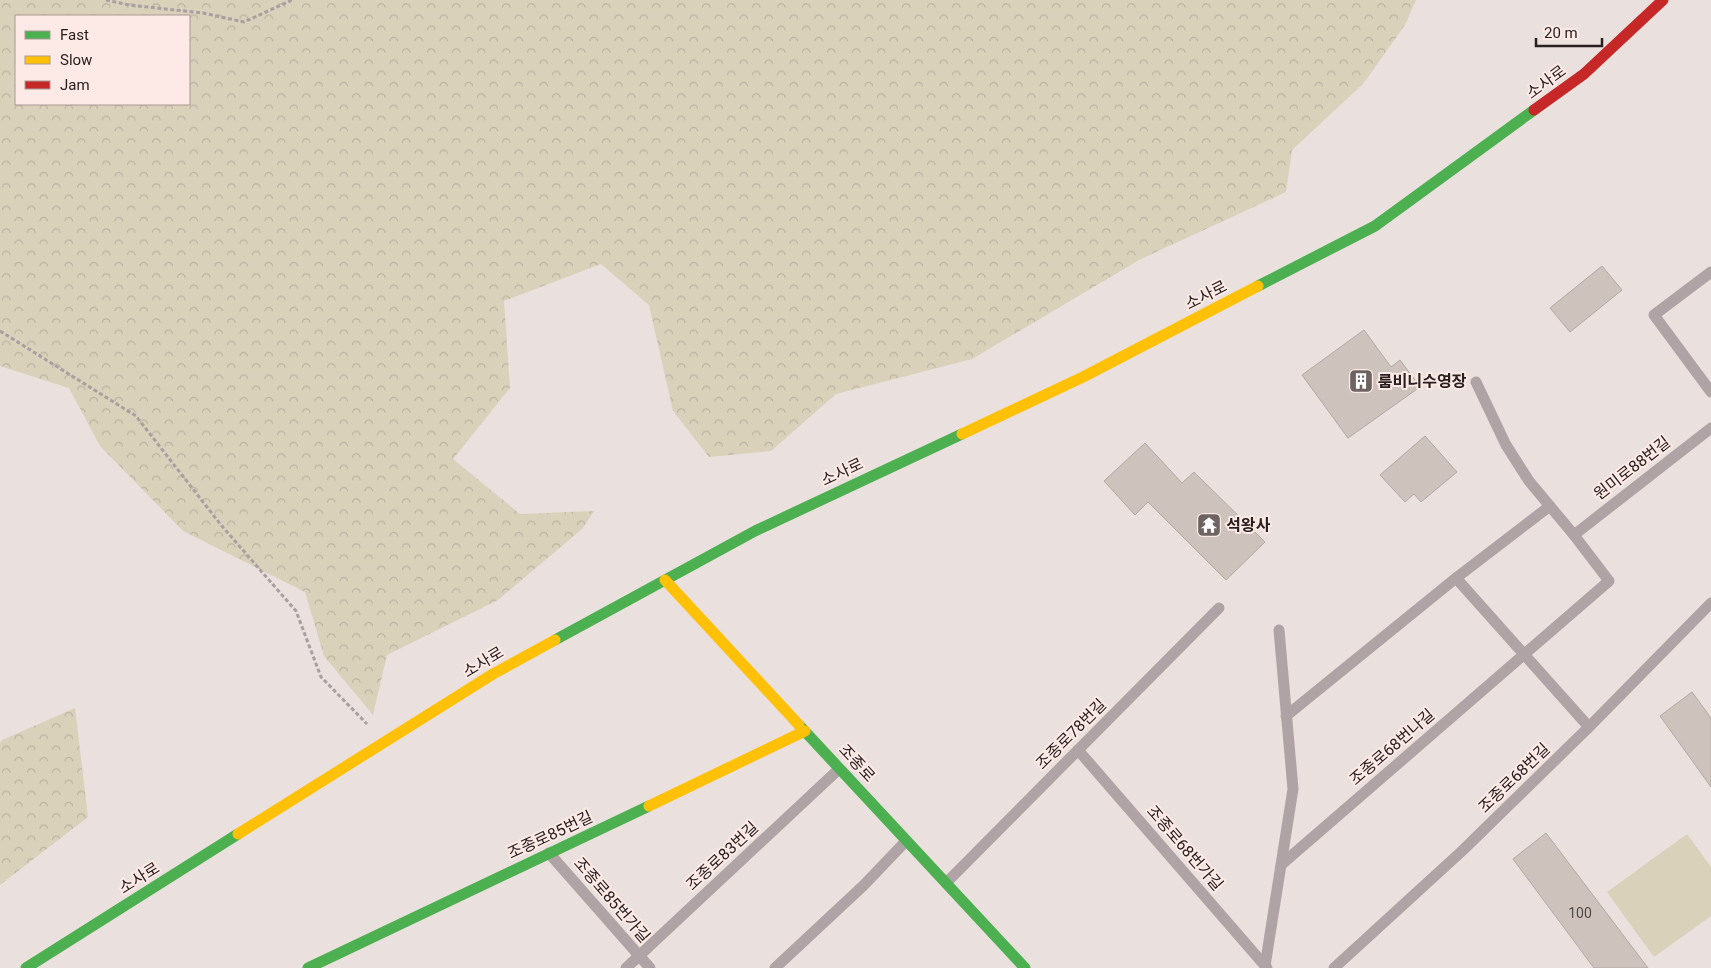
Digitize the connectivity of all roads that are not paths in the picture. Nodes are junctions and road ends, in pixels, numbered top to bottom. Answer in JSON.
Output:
{"nodes":[{"id":1,"x":1663,"y":0,"type":"edge"},
{"id":2,"x":1711,"y":272,"type":"edge"},
{"id":3,"x":1476,"y":382,"type":"dead end"},
{"id":4,"x":1711,"y":392,"type":"edge"},
{"id":5,"x":1711,"y":428,"type":"edge"},
{"id":6,"x":1550,"y":506,"type":"junction"},
{"id":7,"x":1574,"y":535,"type":"junction"},
{"id":8,"x":1456,"y":578,"type":"junction"},
{"id":9,"x":665,"y":580,"type":"junction"},
{"id":10,"x":1711,"y":604,"type":"edge"},
{"id":11,"x":1219,"y":608,"type":"dead end"},
{"id":12,"x":1279,"y":630,"type":"dead end"},
{"id":13,"x":1524,"y":654,"type":"junction"},
{"id":14,"x":1286,"y":716,"type":"junction"},
{"id":15,"x":1589,"y":728,"type":"junction"},
{"id":16,"x":805,"y":731,"type":"junction"},
{"id":17,"x":1078,"y":750,"type":"junction"},
{"id":18,"x":840,"y":769,"type":"junction"},
{"id":19,"x":906,"y":840,"type":"junction"},
{"id":20,"x":549,"y":853,"type":"junction"},
{"id":21,"x":1282,"y":864,"type":"junction"},
{"id":22,"x":946,"y":883,"type":"junction"},
{"id":23,"x":639,"y":956,"type":"junction"},
{"id":24,"x":1266,"y":967,"type":"edge"},
{"id":25,"x":26,"y":968,"type":"edge"},
{"id":26,"x":308,"y":968,"type":"edge"},
{"id":27,"x":626,"y":968,"type":"edge"},
{"id":28,"x":650,"y":968,"type":"edge"},
{"id":29,"x":775,"y":968,"type":"edge"},
{"id":30,"x":1021,"y":968,"type":"edge"},
{"id":31,"x":1334,"y":968,"type":"edge"}],
"edges":[{"from":1,"to":9,"type":"street","name":"소사로"},
{"from":2,"to":4,"type":"lane"},
{"from":3,"to":6,"type":"lane","name":"조종로68번나길"},
{"from":5,"to":7,"type":"lane","name":"원미로88번길"},
{"from":6,"to":7,"type":"lane","name":"조종로68번나길"},
{"from":6,"to":8,"type":"lane"},
{"from":7,"to":13,"type":"lane","name":"조종로68번나길"},
{"from":8,"to":13,"type":"lane"},
{"from":8,"to":14,"type":"lane"},
{"from":9,"to":16,"type":"street","name":"조종로"},
{"from":9,"to":25,"type":"street","name":"소사로"},
{"from":10,"to":15,"type":"lane","name":"조종로68번길"},
{"from":11,"to":17,"type":"lane","name":"조종로78번길"},
{"from":12,"to":14,"type":"lane"},
{"from":13,"to":15,"type":"lane"},
{"from":13,"to":21,"type":"lane","name":"조종로68번나길"},
{"from":14,"to":21,"type":"lane"},
{"from":15,"to":31,"type":"lane","name":"조종로68번길"},
{"from":16,"to":18,"type":"street","name":"조종로"},
{"from":16,"to":20,"type":"street","name":"조종로85번길"},
{"from":17,"to":22,"type":"lane","name":"조종로78번길"},
{"from":17,"to":24,"type":"lane","name":"조종로68번가길"},
{"from":18,"to":19,"type":"street","name":"조종로"},
{"from":18,"to":23,"type":"lane","name":"조종로83번길"},
{"from":19,"to":22,"type":"street","name":"조종로"},
{"from":19,"to":29,"type":"lane"},
{"from":20,"to":23,"type":"lane","name":"조종로85번가길"},
{"from":20,"to":26,"type":"street","name":"조종로85번길"},
{"from":21,"to":24,"type":"lane"},
{"from":22,"to":30,"type":"street","name":"조종로"},
{"from":23,"to":27,"type":"lane","name":"조종로83번길"},
{"from":23,"to":28,"type":"lane","name":"조종로85번가길"}]}
